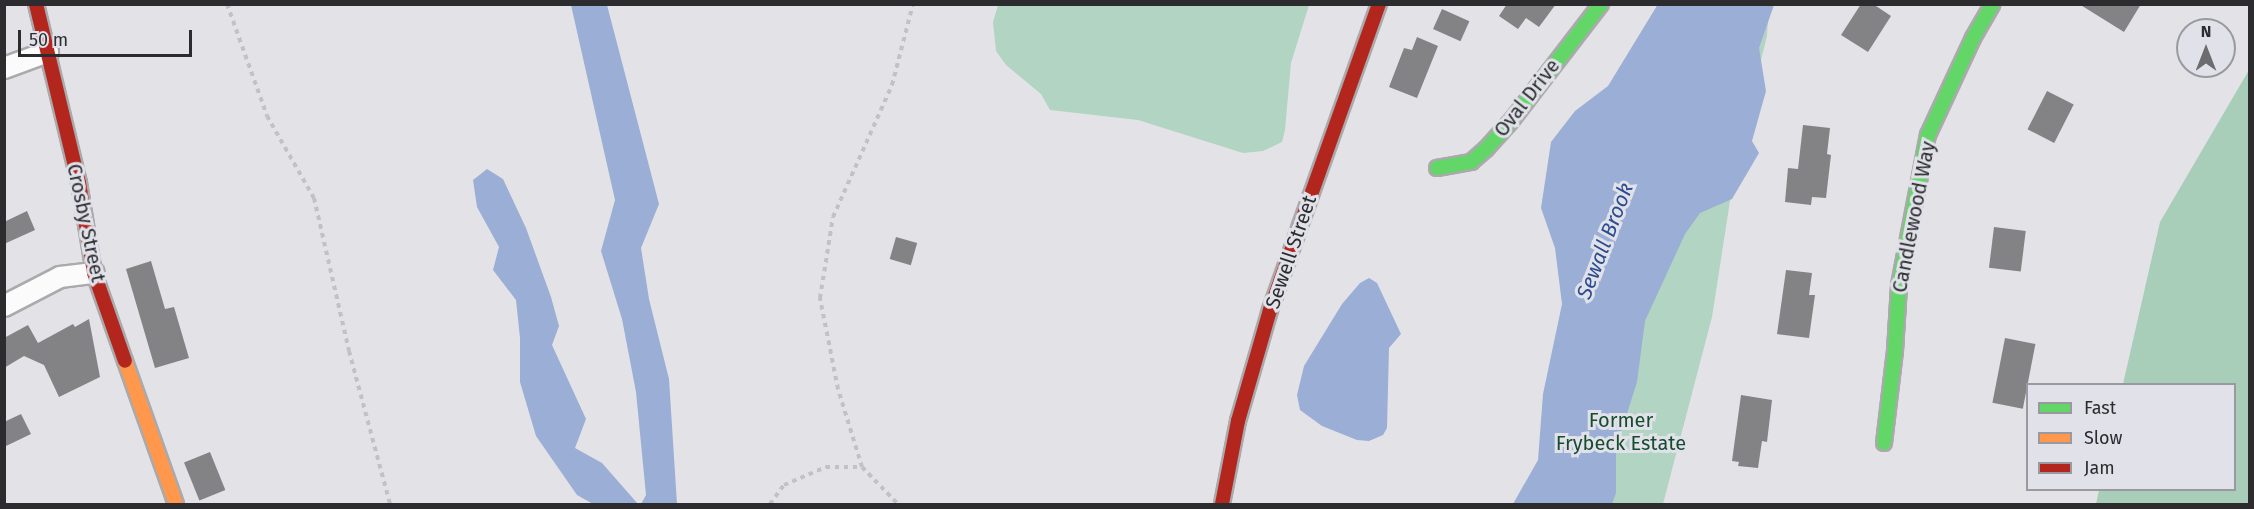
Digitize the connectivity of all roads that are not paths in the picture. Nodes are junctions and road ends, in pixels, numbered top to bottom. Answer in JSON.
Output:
{"nodes":[{"id":1,"x":36,"y":4,"type":"edge"},
{"id":2,"x":1379,"y":4,"type":"edge"},
{"id":3,"x":1601,"y":4,"type":"edge"},
{"id":4,"x":1993,"y":4,"type":"edge"},
{"id":5,"x":48,"y":52,"type":"junction"},
{"id":6,"x":4,"y":68,"type":"edge"},
{"id":7,"x":1437,"y":168,"type":"dead end"},
{"id":8,"x":94,"y":273,"type":"junction"},
{"id":9,"x":4,"y":306,"type":"edge"},
{"id":10,"x":1884,"y":443,"type":"dead end"},
{"id":11,"x":176,"y":504,"type":"edge"},
{"id":12,"x":1222,"y":504,"type":"edge"}],
"edges":[{"from":1,"to":5,"type":"street","name":"Crosby Street"},
{"from":2,"to":12,"type":"street","name":"Sewell Street"},
{"from":3,"to":7,"type":"street","name":"Oval Drive"},
{"from":4,"to":10,"type":"street","name":"Candlewood Way"},
{"from":5,"to":6,"type":"street"},
{"from":5,"to":8,"type":"street","name":"Crosby Street"},
{"from":8,"to":9,"type":"street"},
{"from":8,"to":11,"type":"street","name":"Crosby Street"}]}
